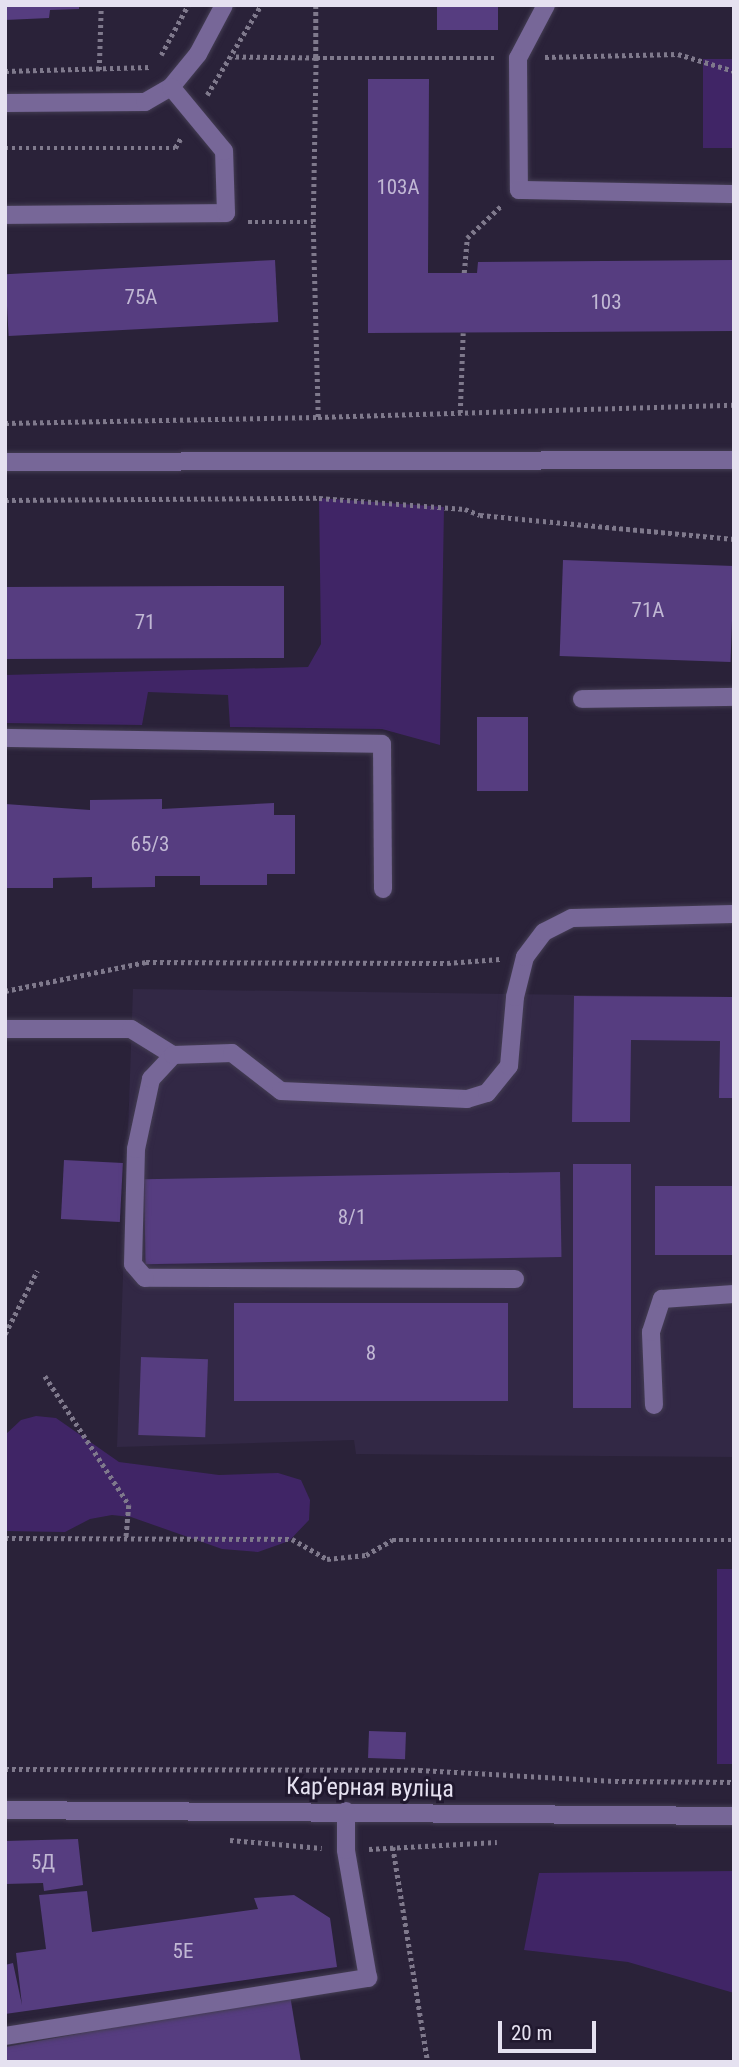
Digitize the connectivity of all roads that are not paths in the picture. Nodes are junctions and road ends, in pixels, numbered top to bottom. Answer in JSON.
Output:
{"nodes":[{"id":1,"x":224,"y":5,"type":"edge"},
{"id":2,"x":546,"y":5,"type":"edge"},
{"id":3,"x":171,"y":87,"type":"junction"},
{"id":4,"x":5,"y":103,"type":"edge"},
{"id":5,"x":734,"y":194,"type":"edge"},
{"id":6,"x":5,"y":215,"type":"edge"},
{"id":7,"x":734,"y":460,"type":"edge"},
{"id":8,"x":5,"y":462,"type":"edge"},
{"id":9,"x":734,"y":697,"type":"edge"},
{"id":10,"x":582,"y":699,"type":"dead end"},
{"id":11,"x":5,"y":738,"type":"edge"},
{"id":12,"x":383,"y":888,"type":"dead end"},
{"id":13,"x":734,"y":914,"type":"edge"},
{"id":14,"x":5,"y":1029,"type":"edge"},
{"id":15,"x":173,"y":1055,"type":"junction"},
{"id":16,"x":515,"y":1279,"type":"dead end"},
{"id":17,"x":734,"y":1294,"type":"edge"},
{"id":18,"x":654,"y":1405,"type":"dead end"},
{"id":19,"x":5,"y":1810,"type":"edge"},
{"id":20,"x":346,"y":1811,"type":"junction"},
{"id":21,"x":734,"y":1816,"type":"edge"},
{"id":22,"x":5,"y":2036,"type":"edge"}],
"edges":[{"from":1,"to":3,"type":"street"},
{"from":2,"to":5,"type":"street"},
{"from":3,"to":4,"type":"street"},
{"from":3,"to":6,"type":"street"},
{"from":7,"to":8,"type":"street"},
{"from":9,"to":10,"type":"street"},
{"from":11,"to":12,"type":"street"},
{"from":13,"to":15,"type":"street"},
{"from":14,"to":15,"type":"street"},
{"from":15,"to":16,"type":"street"},
{"from":17,"to":18,"type":"street"},
{"from":19,"to":20,"type":"street","name":"Карʼерная вуліца"},
{"from":20,"to":21,"type":"street","name":"Карʼерная вуліца"},
{"from":20,"to":22,"type":"street"}]}
